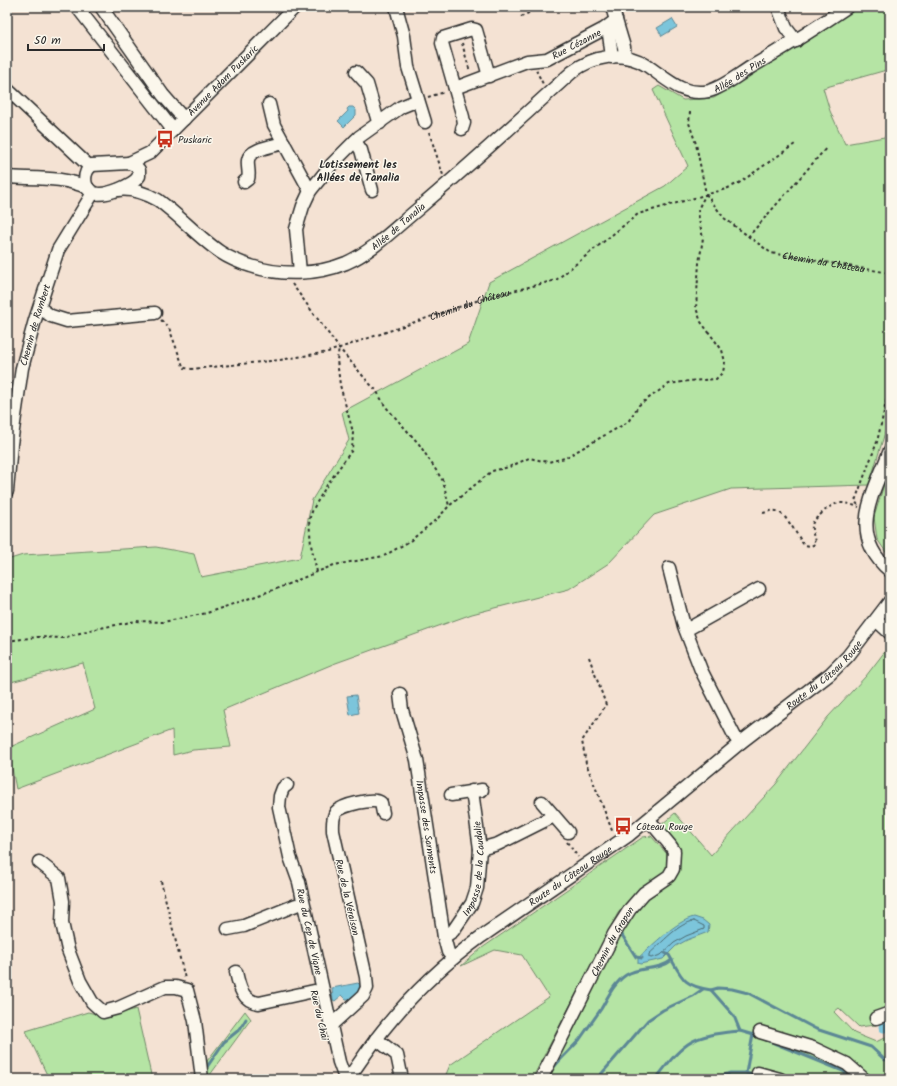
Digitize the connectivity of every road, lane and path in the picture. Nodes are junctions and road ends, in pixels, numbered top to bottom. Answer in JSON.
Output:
{"nodes":[{"id":1,"x":77,"y":7,"type":"edge"},
{"id":2,"x":101,"y":7,"type":"edge"},
{"id":3,"x":295,"y":7,"type":"edge"},
{"id":4,"x":396,"y":7,"type":"edge"},
{"id":5,"x":612,"y":7,"type":"edge"},
{"id":6,"x":778,"y":7,"type":"edge"},
{"id":7,"x":847,"y":7,"type":"edge"},
{"id":8,"x":538,"y":8,"type":"edge"},
{"id":9,"x":540,"y":13,"type":"dead end"},
{"id":10,"x":521,"y":17,"type":"dead end"},
{"id":11,"x":612,"y":23,"type":"junction"},
{"id":12,"x":459,"y":32,"type":"junction"},
{"id":13,"x":796,"y":41,"type":"junction"},
{"id":14,"x":612,"y":57,"type":"junction"},
{"id":15,"x":625,"y":57,"type":"junction"},
{"id":16,"x":531,"y":60,"type":"junction"},
{"id":17,"x":356,"y":72,"type":"dead end"},
{"id":18,"x":489,"y":76,"type":"junction"},
{"id":19,"x":473,"y":82,"type":"junction"},
{"id":20,"x":455,"y":88,"type":"junction"},
{"id":21,"x":7,"y":89,"type":"edge"},
{"id":22,"x":546,"y":89,"type":"dead end"},
{"id":23,"x":418,"y":100,"type":"junction"},
{"id":24,"x":269,"y":104,"type":"dead end"},
{"id":25,"x":690,"y":112,"type":"dead end"},
{"id":26,"x":184,"y":119,"type":"junction"},
{"id":27,"x":425,"y":122,"type":"joint"},
{"id":28,"x":380,"y":123,"type":"junction"},
{"id":29,"x":462,"y":129,"type":"dead end"},
{"id":30,"x":173,"y":130,"type":"junction"},
{"id":31,"x":355,"y":141,"type":"junction"},
{"id":32,"x":284,"y":143,"type":"junction"},
{"id":33,"x":795,"y":144,"type":"dead end"},
{"id":34,"x":827,"y":148,"type":"dead end"},
{"id":35,"x":150,"y":153,"type":"junction"},
{"id":36,"x":129,"y":163,"type":"junction"},
{"id":37,"x":88,"y":169,"type":"junction"},
{"id":38,"x":140,"y":175,"type":"junction"},
{"id":39,"x":7,"y":177,"type":"edge"},
{"id":40,"x":445,"y":178,"type":"dead end"},
{"id":41,"x":66,"y":181,"type":"junction"},
{"id":42,"x":244,"y":182,"type":"dead end"},
{"id":43,"x":91,"y":190,"type":"junction"},
{"id":44,"x":118,"y":190,"type":"junction"},
{"id":45,"x":372,"y":190,"type":"dead end"},
{"id":46,"x":310,"y":192,"type":"junction"},
{"id":47,"x":146,"y":194,"type":"junction"},
{"id":48,"x":706,"y":194,"type":"junction"},
{"id":49,"x":748,"y":236,"type":"junction"},
{"id":50,"x":295,"y":272,"type":"junction"},
{"id":51,"x":890,"y":273,"type":"edge"},
{"id":52,"x":40,"y":308,"type":"junction"},
{"id":53,"x":155,"y":313,"type":"joint"},
{"id":54,"x":339,"y":348,"type":"junction"},
{"id":55,"x":890,"y":385,"type":"edge"},
{"id":56,"x":890,"y":450,"type":"edge"},
{"id":57,"x":7,"y":491,"type":"edge"},
{"id":58,"x":449,"y":506,"type":"junction"},
{"id":59,"x":763,"y":513,"type":"dead end"},
{"id":60,"x":7,"y":515,"type":"edge"},
{"id":61,"x":669,"y":568,"type":"dead end"},
{"id":62,"x":890,"y":570,"type":"edge"},
{"id":63,"x":317,"y":572,"type":"junction"},
{"id":64,"x":7,"y":574,"type":"edge"},
{"id":65,"x":760,"y":589,"type":"dead end"},
{"id":66,"x":890,"y":601,"type":"edge"},
{"id":67,"x":876,"y":620,"type":"junction"},
{"id":68,"x":686,"y":630,"type":"junction"},
{"id":69,"x":890,"y":633,"type":"edge"},
{"id":70,"x":7,"y":641,"type":"edge"},
{"id":71,"x":589,"y":658,"type":"dead end"},
{"id":72,"x":400,"y":694,"type":"dead end"},
{"id":73,"x":740,"y":743,"type":"junction"},
{"id":74,"x":287,"y":785,"type":"dead end"},
{"id":75,"x":451,"y":795,"type":"dead end"},
{"id":76,"x":542,"y":802,"type":"dead end"},
{"id":77,"x":383,"y":813,"type":"dead end"},
{"id":78,"x":554,"y":816,"type":"junction"},
{"id":79,"x":649,"y":820,"type":"junction"},
{"id":80,"x":568,"y":832,"type":"joint"},
{"id":81,"x":617,"y":844,"type":"junction"},
{"id":82,"x":480,"y":849,"type":"junction"},
{"id":83,"x":290,"y":857,"type":"junction"},
{"id":84,"x":581,"y":860,"type":"dead end"},
{"id":85,"x":39,"y":862,"type":"dead end"},
{"id":86,"x":161,"y":881,"type":"dead end"},
{"id":87,"x":296,"y":905,"type":"junction"},
{"id":88,"x":228,"y":929,"type":"dead end"},
{"id":89,"x":444,"y":937,"type":"junction"},
{"id":90,"x":453,"y":958,"type":"junction"},
{"id":91,"x":236,"y":972,"type":"dead end"},
{"id":92,"x":187,"y":990,"type":"junction"},
{"id":93,"x":314,"y":991,"type":"junction"},
{"id":94,"x":890,"y":1013,"type":"edge"},
{"id":95,"x":876,"y":1018,"type":"dead end"},
{"id":96,"x":330,"y":1026,"type":"junction"},
{"id":97,"x":760,"y":1032,"type":"dead end"},
{"id":98,"x":376,"y":1039,"type":"junction"},
{"id":99,"x":758,"y":1073,"type":"dead end"},
{"id":100,"x":347,"y":1077,"type":"edge"},
{"id":101,"x":202,"y":1079,"type":"edge"},
{"id":102,"x":402,"y":1079,"type":"edge"},
{"id":103,"x":541,"y":1079,"type":"edge"},
{"id":104,"x":780,"y":1079,"type":"edge"},
{"id":105,"x":864,"y":1079,"type":"edge"}],
"edges":[{"from":1,"to":30,"type":"street"},
{"from":2,"to":26,"type":"street"},
{"from":3,"to":26,"type":"street","name":"Avenue Adam Puskaric"},
{"from":4,"to":23,"type":"street"},
{"from":5,"to":11,"type":"street"},
{"from":6,"to":13,"type":"street"},
{"from":7,"to":13,"type":"street","name":"Allée des Pins"},
{"from":8,"to":9,"type":"path"},
{"from":8,"to":10,"type":"path"},
{"from":11,"to":14,"type":"street"},
{"from":11,"to":15,"type":"street"},
{"from":11,"to":16,"type":"street","name":"Rue Cézanne"},
{"from":12,"to":18,"type":"street"},
{"from":12,"to":19,"type":"path"},
{"from":12,"to":20,"type":"street"},
{"from":13,"to":15,"type":"street","name":"Allée des Pins"},
{"from":14,"to":15,"type":"street","name":"Allée de Tanalia"},
{"from":14,"to":50,"type":"street","name":"Allée de Tanalia"},
{"from":16,"to":18,"type":"street","name":"Rue Cézanne"},
{"from":16,"to":22,"type":"path"},
{"from":17,"to":28,"type":"street"},
{"from":18,"to":19,"type":"street","name":"Rue Cézanne"},
{"from":19,"to":20,"type":"street","name":"Rue Cézanne"},
{"from":20,"to":23,"type":"path"},
{"from":20,"to":29,"type":"street"},
{"from":21,"to":37,"type":"street"},
{"from":23,"to":27,"type":"street"},
{"from":23,"to":28,"type":"street"},
{"from":24,"to":32,"type":"street"},
{"from":25,"to":48,"type":"path"},
{"from":26,"to":30,"type":"street","name":"Avenue Adam Puskaric"},
{"from":27,"to":40,"type":"path"},
{"from":28,"to":31,"type":"street"},
{"from":30,"to":35,"type":"street","name":"Avenue Adam Puskaric"},
{"from":31,"to":45,"type":"street"},
{"from":31,"to":46,"type":"street"},
{"from":32,"to":42,"type":"street"},
{"from":32,"to":46,"type":"street"},
{"from":33,"to":48,"type":"path"},
{"from":34,"to":49,"type":"path"},
{"from":35,"to":36,"type":"street","name":"Avenue Adam Puskaric"},
{"from":35,"to":38,"type":"street","name":"Avenue Adam Puskaric"},
{"from":36,"to":37,"type":"street"},
{"from":36,"to":38,"type":"street"},
{"from":37,"to":41,"type":"street"},
{"from":37,"to":43,"type":"street"},
{"from":38,"to":44,"type":"street"},
{"from":38,"to":47,"type":"street"},
{"from":39,"to":41,"type":"street"},
{"from":41,"to":43,"type":"street"},
{"from":43,"to":44,"type":"street"},
{"from":43,"to":52,"type":"street","name":"Chemin de Rambert"},
{"from":44,"to":47,"type":"street","name":"Allée de Tanalia"},
{"from":46,"to":50,"type":"street"},
{"from":47,"to":50,"type":"street","name":"Allée de Tanalia"},
{"from":48,"to":49,"type":"path","name":"Chemin du Château"},
{"from":48,"to":54,"type":"path","name":"Chemin du Château"},
{"from":48,"to":58,"type":"path"},
{"from":49,"to":51,"type":"path","name":"Chemin du Château"},
{"from":50,"to":54,"type":"path"},
{"from":52,"to":53,"type":"street"},
{"from":52,"to":57,"type":"street","name":"Chemin de Rambert"},
{"from":53,"to":54,"type":"path","name":"Chemin du Château"},
{"from":54,"to":58,"type":"path"},
{"from":54,"to":63,"type":"path"},
{"from":55,"to":59,"type":"path"},
{"from":56,"to":62,"type":"street"},
{"from":58,"to":63,"type":"path"},
{"from":60,"to":64,"type":"path"},
{"from":61,"to":68,"type":"street"},
{"from":63,"to":70,"type":"path"},
{"from":65,"to":68,"type":"street"},
{"from":66,"to":67,"type":"street","name":"Route du Côteau Rouge"},
{"from":67,"to":69,"type":"street"},
{"from":67,"to":73,"type":"street","name":"Route du Côteau Rouge"},
{"from":68,"to":73,"type":"street"},
{"from":71,"to":81,"type":"path"},
{"from":72,"to":89,"type":"street","name":"Impasse des Sarments"},
{"from":73,"to":79,"type":"street","name":"Route du Côteau Rouge"},
{"from":74,"to":83,"type":"street","name":"Rue du Cep de Vigne"},
{"from":75,"to":82,"type":"street","name":"Impasse de la Caudalie"},
{"from":76,"to":78,"type":"street"},
{"from":77,"to":96,"type":"street","name":"Rue de la Véraison"},
{"from":78,"to":80,"type":"street"},
{"from":78,"to":82,"type":"street"},
{"from":79,"to":81,"type":"street","name":"Route du Côteau Rouge"},
{"from":79,"to":103,"type":"street","name":"Chemin du Grapon"},
{"from":80,"to":84,"type":"path"},
{"from":81,"to":90,"type":"street","name":"Route du Côteau Rouge"},
{"from":82,"to":89,"type":"street","name":"Impasse de la Caudalie"},
{"from":83,"to":87,"type":"street","name":"Rue du Chai"},
{"from":83,"to":96,"type":"street","name":"Rue du Cep de Vigne"},
{"from":85,"to":92,"type":"street"},
{"from":86,"to":92,"type":"path"},
{"from":87,"to":88,"type":"street"},
{"from":87,"to":93,"type":"street","name":"Rue du Chai"},
{"from":89,"to":90,"type":"street","name":"Impasse des Sarments"},
{"from":90,"to":98,"type":"street","name":"Route du Côteau Rouge"},
{"from":91,"to":93,"type":"street"},
{"from":92,"to":101,"type":"street"},
{"from":93,"to":100,"type":"street","name":"Rue du Chai"},
{"from":94,"to":95,"type":"street"},
{"from":96,"to":100,"type":"street","name":"Rue du Cep de Vigne"},
{"from":97,"to":105,"type":"street"},
{"from":98,"to":100,"type":"street","name":"Route du Côteau Rouge"},
{"from":98,"to":102,"type":"street"},
{"from":99,"to":104,"type":"street"}]}
